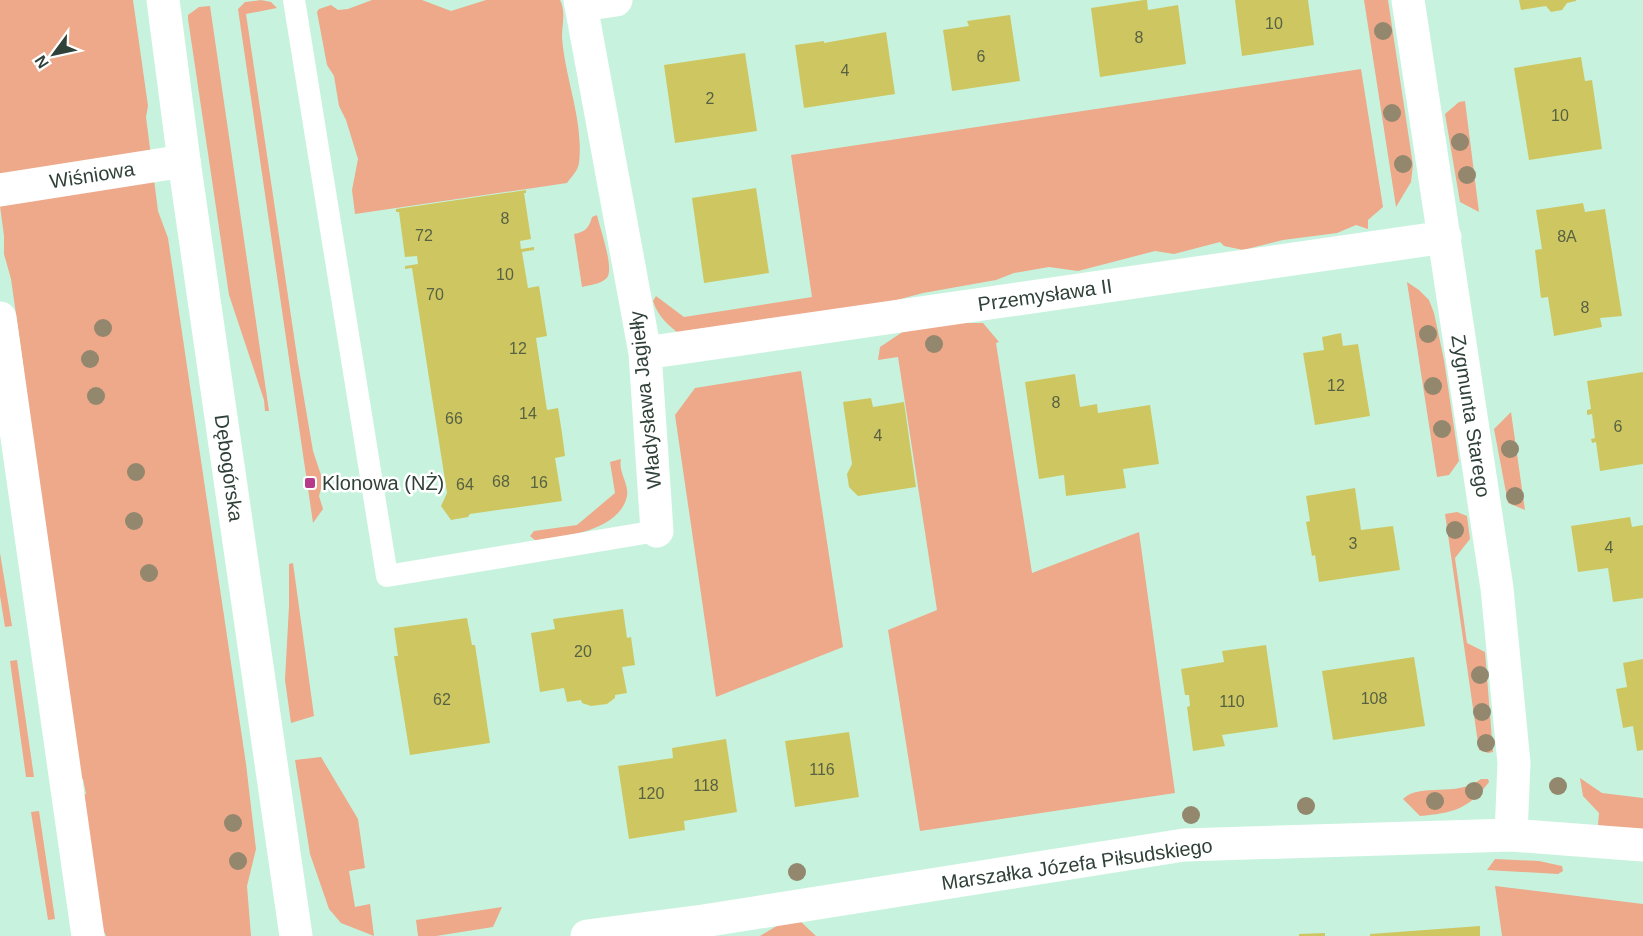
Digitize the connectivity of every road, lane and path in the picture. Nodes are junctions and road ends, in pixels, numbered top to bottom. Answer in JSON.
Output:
{"nodes":[{"id":1,"x":163,"y":0,"type":"edge"},
{"id":2,"x":294,"y":0,"type":"edge"},
{"id":3,"x":616,"y":0,"type":"edge"},
{"id":4,"x":1408,"y":0,"type":"edge"},
{"id":5,"x":581,"y":3,"type":"edge"},
{"id":6,"x":184,"y":161,"type":"junction"},
{"id":7,"x":0,"y":190,"type":"edge"},
{"id":8,"x":1444,"y":237,"type":"junction"},
{"id":9,"x":0,"y":318,"type":"edge"},
{"id":10,"x":645,"y":353,"type":"junction"},
{"id":11,"x":657,"y":531,"type":"joint"},
{"id":12,"x":1511,"y":835,"type":"junction"},
{"id":13,"x":1643,"y":845,"type":"edge"},
{"id":14,"x":705,"y":929,"type":"edge"},
{"id":15,"x":88,"y":936,"type":"edge"},
{"id":16,"x":296,"y":936,"type":"edge"},
{"id":17,"x":587,"y":936,"type":"edge"}],
"edges":[{"from":1,"to":6,"type":"street","name":"Dębogórska"},
{"from":2,"to":11,"type":"lane","name":"Władysława Jagiełły"},
{"from":3,"to":5,"type":"street"},
{"from":4,"to":8,"type":"street","name":"Zygmunta Starego"},
{"from":5,"to":10,"type":"street","name":"Władysława Jagiełły"},
{"from":6,"to":7,"type":"street","name":"Wiśniowa"},
{"from":6,"to":16,"type":"street","name":"Dębogórska"},
{"from":8,"to":10,"type":"street","name":"Przemysława II"},
{"from":8,"to":12,"type":"street","name":"Zygmunta Starego"},
{"from":9,"to":15,"type":"street"},
{"from":10,"to":11,"type":"street","name":"Władysława Jagiełły"},
{"from":12,"to":13,"type":"street","name":"Marszałka Józefa Piłsudskiego"},
{"from":12,"to":14,"type":"street","name":"Marszałka Józefa Piłsudskiego"},
{"from":14,"to":17,"type":"street","name":"Marszałka Józefa Piłsudskiego"}]}
